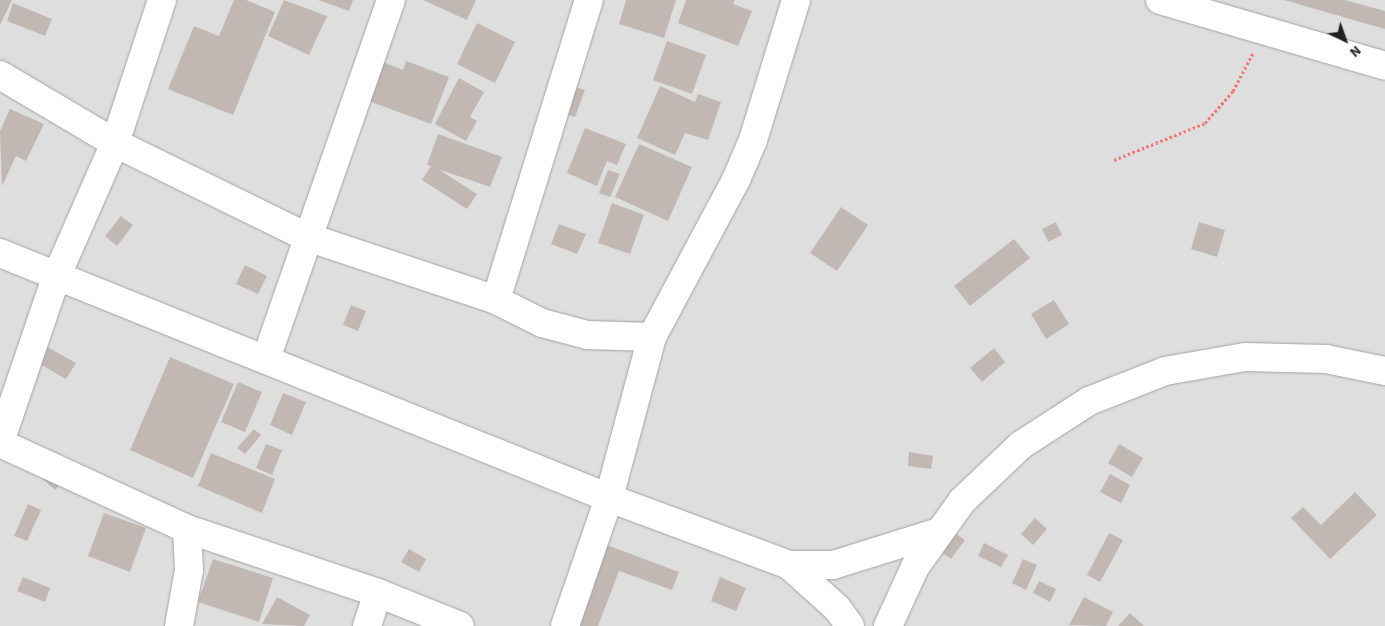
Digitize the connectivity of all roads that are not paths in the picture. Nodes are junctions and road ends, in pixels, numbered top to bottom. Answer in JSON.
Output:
{"nodes":[{"id":1,"x":162,"y":0,"type":"edge"},
{"id":2,"x":391,"y":0,"type":"edge"},
{"id":3,"x":589,"y":0,"type":"edge"},
{"id":4,"x":796,"y":0,"type":"edge"},
{"id":5,"x":1160,"y":0,"type":"edge"},
{"id":6,"x":1240,"y":11,"type":"edge"},
{"id":7,"x":1385,"y":66,"type":"edge"},
{"id":8,"x":0,"y":75,"type":"edge"},
{"id":9,"x":115,"y":143,"type":"junction"},
{"id":10,"x":307,"y":237,"type":"junction"},
{"id":11,"x":0,"y":252,"type":"edge"},
{"id":12,"x":57,"y":276,"type":"junction"},
{"id":13,"x":496,"y":300,"type":"junction"},
{"id":14,"x":652,"y":337,"type":"junction"},
{"id":15,"x":266,"y":359,"type":"junction"},
{"id":16,"x":1385,"y":371,"type":"edge"},
{"id":17,"x":0,"y":442,"type":"edge"},
{"id":18,"x":609,"y":498,"type":"junction"},
{"id":19,"x":187,"y":529,"type":"junction"},
{"id":20,"x":936,"y":533,"type":"junction"},
{"id":21,"x":790,"y":565,"type":"junction"},
{"id":22,"x":378,"y":593,"type":"junction"},
{"id":23,"x":179,"y":626,"type":"edge"},
{"id":24,"x":367,"y":626,"type":"edge"},
{"id":25,"x":460,"y":626,"type":"edge"},
{"id":26,"x":565,"y":626,"type":"edge"},
{"id":27,"x":850,"y":626,"type":"edge"},
{"id":28,"x":888,"y":626,"type":"edge"}],
"edges":[{"from":1,"to":9,"type":"street"},
{"from":2,"to":10,"type":"street"},
{"from":3,"to":13,"type":"street"},
{"from":4,"to":14,"type":"street"},
{"from":5,"to":6,"type":"street"},
{"from":6,"to":7,"type":"street"},
{"from":8,"to":9,"type":"street"},
{"from":9,"to":10,"type":"street"},
{"from":9,"to":12,"type":"street"},
{"from":10,"to":13,"type":"street"},
{"from":10,"to":15,"type":"street"},
{"from":11,"to":12,"type":"street"},
{"from":12,"to":15,"type":"street"},
{"from":12,"to":17,"type":"street"},
{"from":13,"to":14,"type":"street"},
{"from":14,"to":18,"type":"street"},
{"from":15,"to":18,"type":"street"},
{"from":16,"to":20,"type":"street"},
{"from":17,"to":19,"type":"street"},
{"from":18,"to":21,"type":"street"},
{"from":18,"to":26,"type":"street"},
{"from":19,"to":22,"type":"street"},
{"from":19,"to":23,"type":"street"},
{"from":20,"to":21,"type":"street"},
{"from":20,"to":28,"type":"street"},
{"from":21,"to":27,"type":"street"},
{"from":22,"to":24,"type":"street"},
{"from":22,"to":25,"type":"street"}]}
